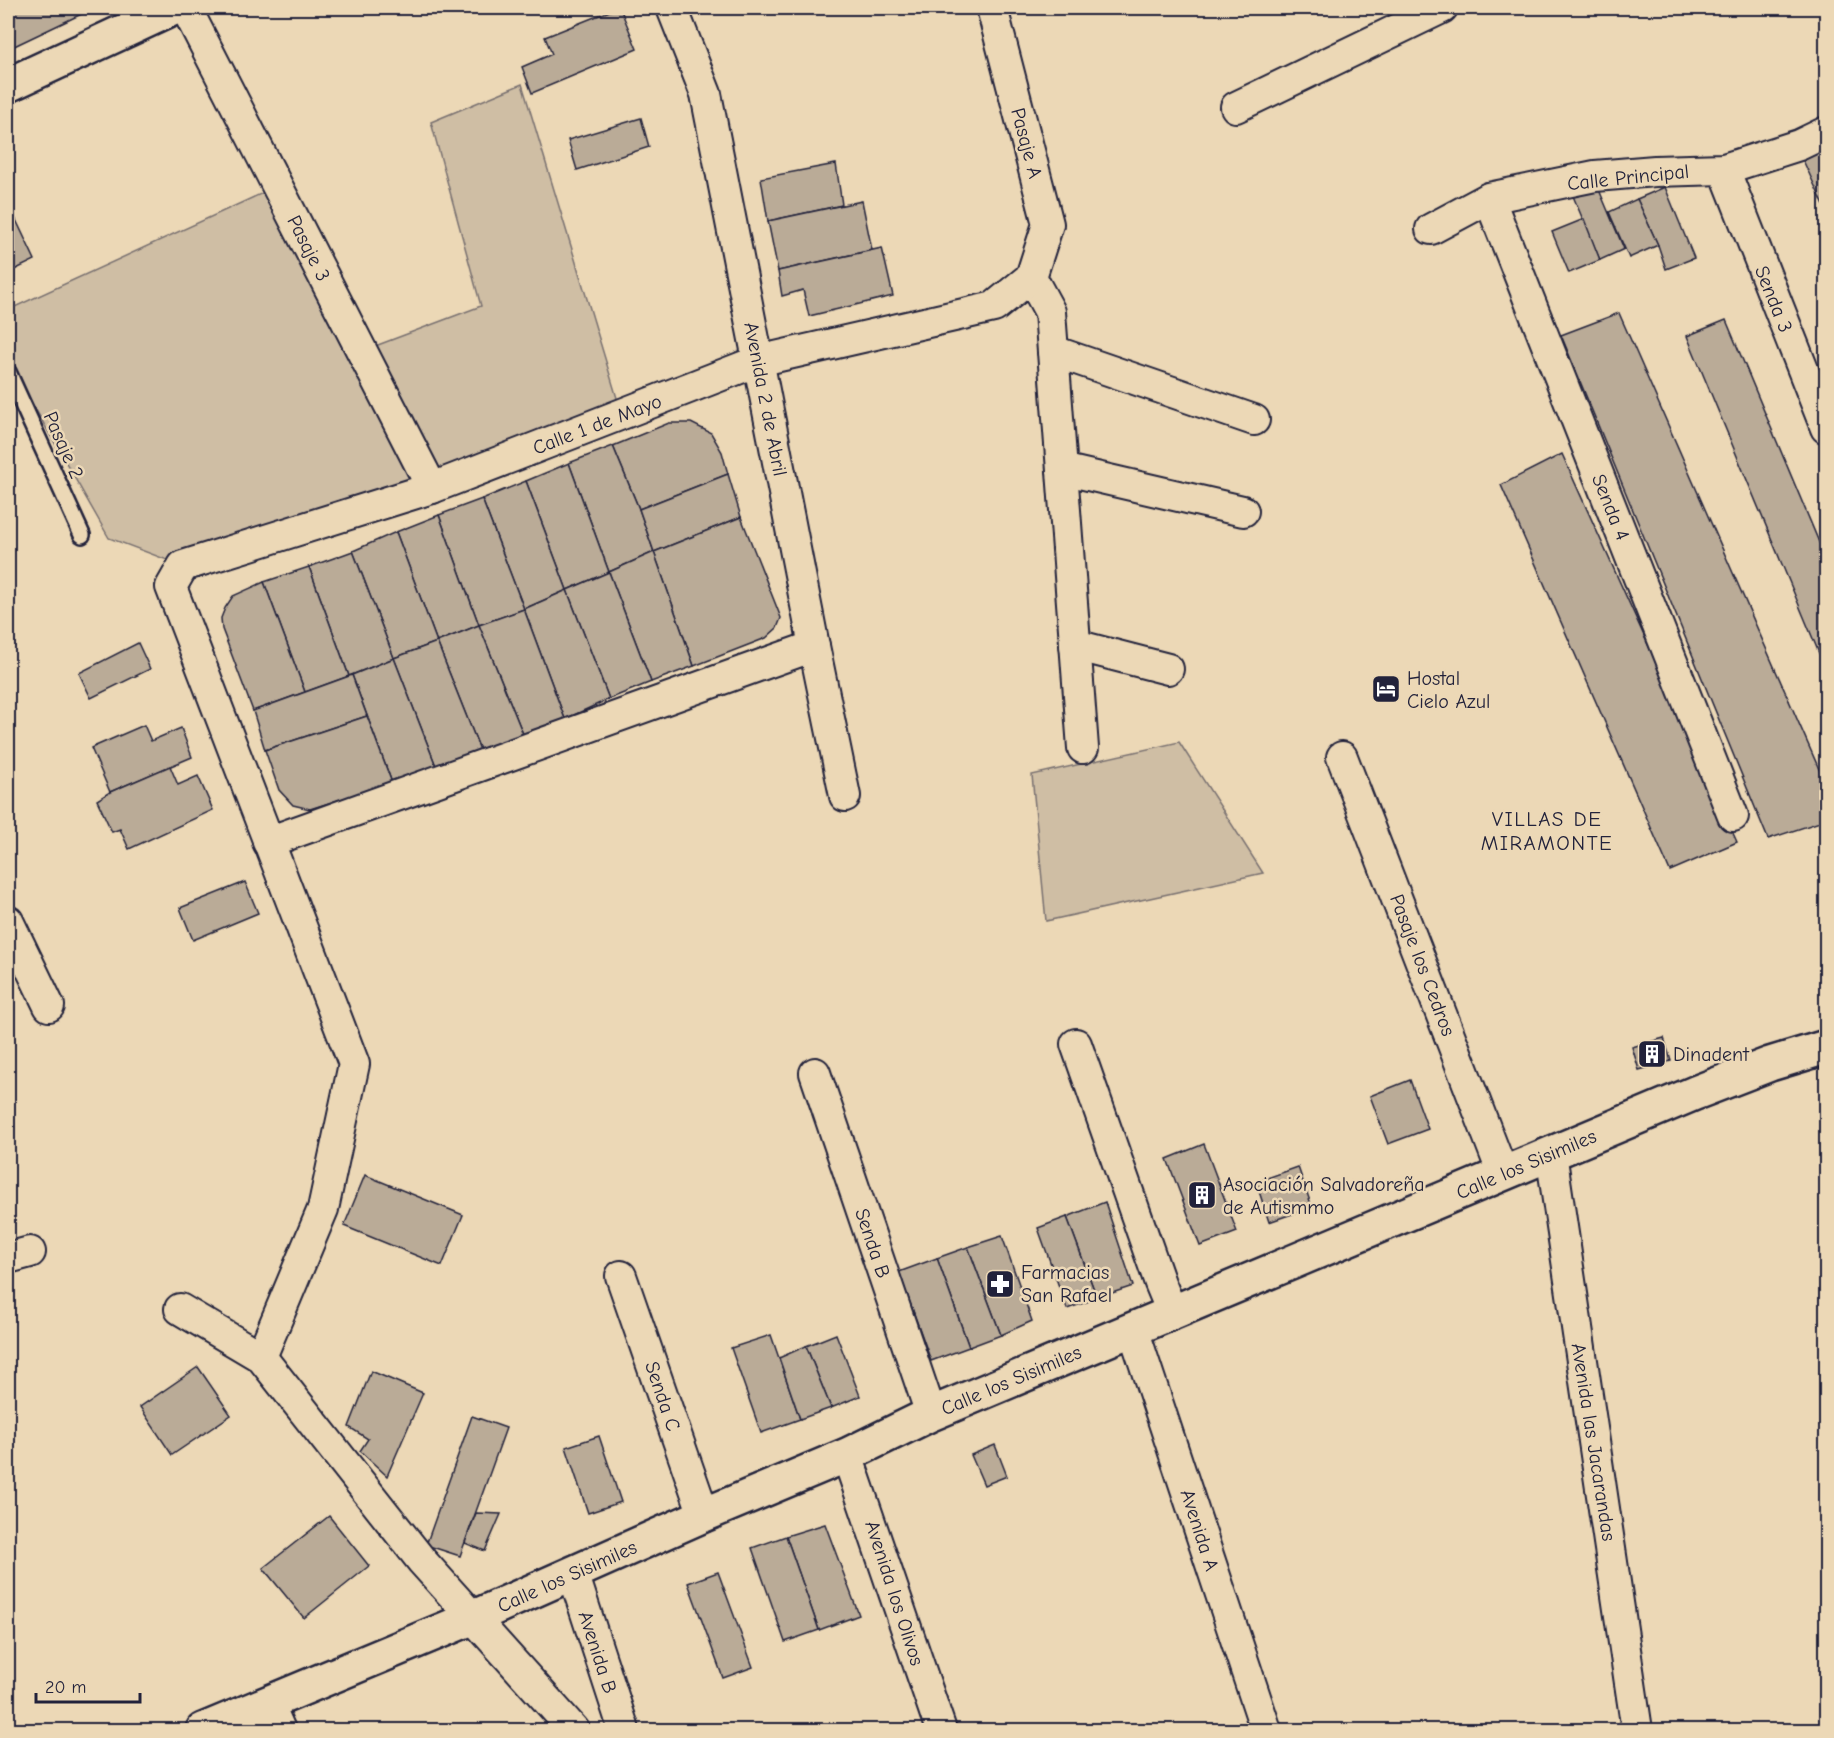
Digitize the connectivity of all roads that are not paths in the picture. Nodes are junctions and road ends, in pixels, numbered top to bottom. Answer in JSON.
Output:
{"nodes":[{"id":1,"x":174,"y":8,"type":"edge"},
{"id":2,"x":186,"y":8,"type":"edge"},
{"id":3,"x":672,"y":8,"type":"edge"},
{"id":4,"x":992,"y":8,"type":"edge"},
{"id":5,"x":1442,"y":8,"type":"edge"},
{"id":6,"x":8,"y":86,"type":"edge"},
{"id":7,"x":1236,"y":107,"type":"dead end"},
{"id":8,"x":1827,"y":132,"type":"edge"},
{"id":9,"x":1724,"y":169,"type":"junction"},
{"id":10,"x":1489,"y":198,"type":"junction"},
{"id":11,"x":1431,"y":229,"type":"dead end"},
{"id":12,"x":1031,"y":277,"type":"junction"},
{"id":13,"x":1053,"y":351,"type":"junction"},
{"id":14,"x":758,"y":361,"type":"junction"},
{"id":15,"x":8,"y":372,"type":"edge"},
{"id":16,"x":1254,"y":420,"type":"dead end"},
{"id":17,"x":1827,"y":428,"type":"edge"},
{"id":18,"x":1062,"y":469,"type":"junction"},
{"id":19,"x":432,"y":488,"type":"junction"},
{"id":20,"x":1243,"y":511,"type":"dead end"},
{"id":21,"x":81,"y":535,"type":"dead end"},
{"id":22,"x":1075,"y":645,"type":"junction"},
{"id":23,"x":814,"y":646,"type":"junction"},
{"id":24,"x":1168,"y":669,"type":"dead end"},
{"id":25,"x":1083,"y":748,"type":"dead end"},
{"id":26,"x":1342,"y":757,"type":"dead end"},
{"id":27,"x":845,"y":796,"type":"dead end"},
{"id":28,"x":1733,"y":816,"type":"dead end"},
{"id":29,"x":268,"y":842,"type":"junction"},
{"id":30,"x":8,"y":921,"type":"edge"},
{"id":31,"x":49,"y":1006,"type":"dead end"},
{"id":32,"x":1076,"y":1044,"type":"dead end"},
{"id":33,"x":1827,"y":1047,"type":"edge"},
{"id":34,"x":815,"y":1073,"type":"dead end"},
{"id":35,"x":1551,"y":1153,"type":"junction"},
{"id":36,"x":1503,"y":1174,"type":"junction"},
{"id":37,"x":621,"y":1276,"type":"dead end"},
{"id":38,"x":180,"y":1309,"type":"dead end"},
{"id":39,"x":1172,"y":1312,"type":"junction"},
{"id":40,"x":1133,"y":1329,"type":"junction"},
{"id":41,"x":261,"y":1357,"type":"junction"},
{"id":42,"x":931,"y":1414,"type":"junction"},
{"id":43,"x":847,"y":1455,"type":"junction"},
{"id":44,"x":704,"y":1515,"type":"junction"},
{"id":45,"x":573,"y":1573,"type":"junction"},
{"id":46,"x":474,"y":1617,"type":"junction"},
{"id":47,"x":274,"y":1717,"type":"edge"},
{"id":48,"x":203,"y":1731,"type":"edge"},
{"id":49,"x":574,"y":1731,"type":"edge"},
{"id":50,"x":624,"y":1731,"type":"edge"},
{"id":51,"x":941,"y":1731,"type":"edge"},
{"id":52,"x":1266,"y":1731,"type":"edge"},
{"id":53,"x":1637,"y":1731,"type":"edge"}],
"edges":[{"from":1,"to":6,"type":"main road"},
{"from":2,"to":19,"type":"street","name":"Pasaje 3"},
{"from":3,"to":14,"type":"street","name":"Avenida 2 de Abril"},
{"from":4,"to":12,"type":"street","name":"Pasaje A"},
{"from":5,"to":7,"type":"street"},
{"from":8,"to":9,"type":"street","name":"Calle Principal"},
{"from":9,"to":10,"type":"street","name":"Calle Principal"},
{"from":9,"to":17,"type":"street","name":"Senda 3"},
{"from":10,"to":11,"type":"street","name":"Calle Principal"},
{"from":10,"to":28,"type":"street","name":"Senda 4"},
{"from":12,"to":13,"type":"street"},
{"from":12,"to":14,"type":"street","name":"Calle 1 de Mayo"},
{"from":13,"to":16,"type":"street"},
{"from":13,"to":18,"type":"street"},
{"from":14,"to":19,"type":"street","name":"Calle 1 de Mayo"},
{"from":14,"to":23,"type":"street","name":"Avenida 2 de Abril"},
{"from":15,"to":21,"type":"lane","name":"Pasaje 2"},
{"from":18,"to":20,"type":"street"},
{"from":18,"to":22,"type":"street"},
{"from":19,"to":29,"type":"street","name":"Calle 1 de Mayo"},
{"from":22,"to":24,"type":"street"},
{"from":22,"to":25,"type":"street"},
{"from":23,"to":27,"type":"street","name":"Avenida 2 de Abril"},
{"from":23,"to":29,"type":"street"},
{"from":26,"to":36,"type":"street","name":"Pasaje los Cedros"},
{"from":29,"to":41,"type":"street"},
{"from":30,"to":31,"type":"street"},
{"from":32,"to":39,"type":"street"},
{"from":33,"to":35,"type":"main road","name":"Calle los Sisimiles"},
{"from":34,"to":42,"type":"street","name":"Senda B"},
{"from":35,"to":36,"type":"main road","name":"Calle los Sisimiles"},
{"from":35,"to":53,"type":"street","name":"Avenida las Jacarandas"},
{"from":36,"to":39,"type":"main road","name":"Calle los Sisimiles"},
{"from":37,"to":44,"type":"street","name":"Senda C"},
{"from":38,"to":41,"type":"street"},
{"from":39,"to":40,"type":"main road","name":"Calle los Sisimiles"},
{"from":40,"to":42,"type":"main road","name":"Calle los Sisimiles"},
{"from":40,"to":52,"type":"street","name":"Avenida A"},
{"from":41,"to":46,"type":"street"},
{"from":42,"to":43,"type":"main road","name":"Calle los Sisimiles"},
{"from":43,"to":44,"type":"main road","name":"Calle los Sisimiles"},
{"from":43,"to":51,"type":"street","name":"Avenida los Olivos"},
{"from":44,"to":45,"type":"main road","name":"Calle los Sisimiles"},
{"from":45,"to":46,"type":"main road","name":"Calle los Sisimiles"},
{"from":45,"to":50,"type":"street","name":"Avenida B"},
{"from":46,"to":47,"type":"main road","name":"Calle los Sisimiles"},
{"from":46,"to":49,"type":"street"},
{"from":47,"to":48,"type":"main road","name":"Calle los Sisimiles"}]}
